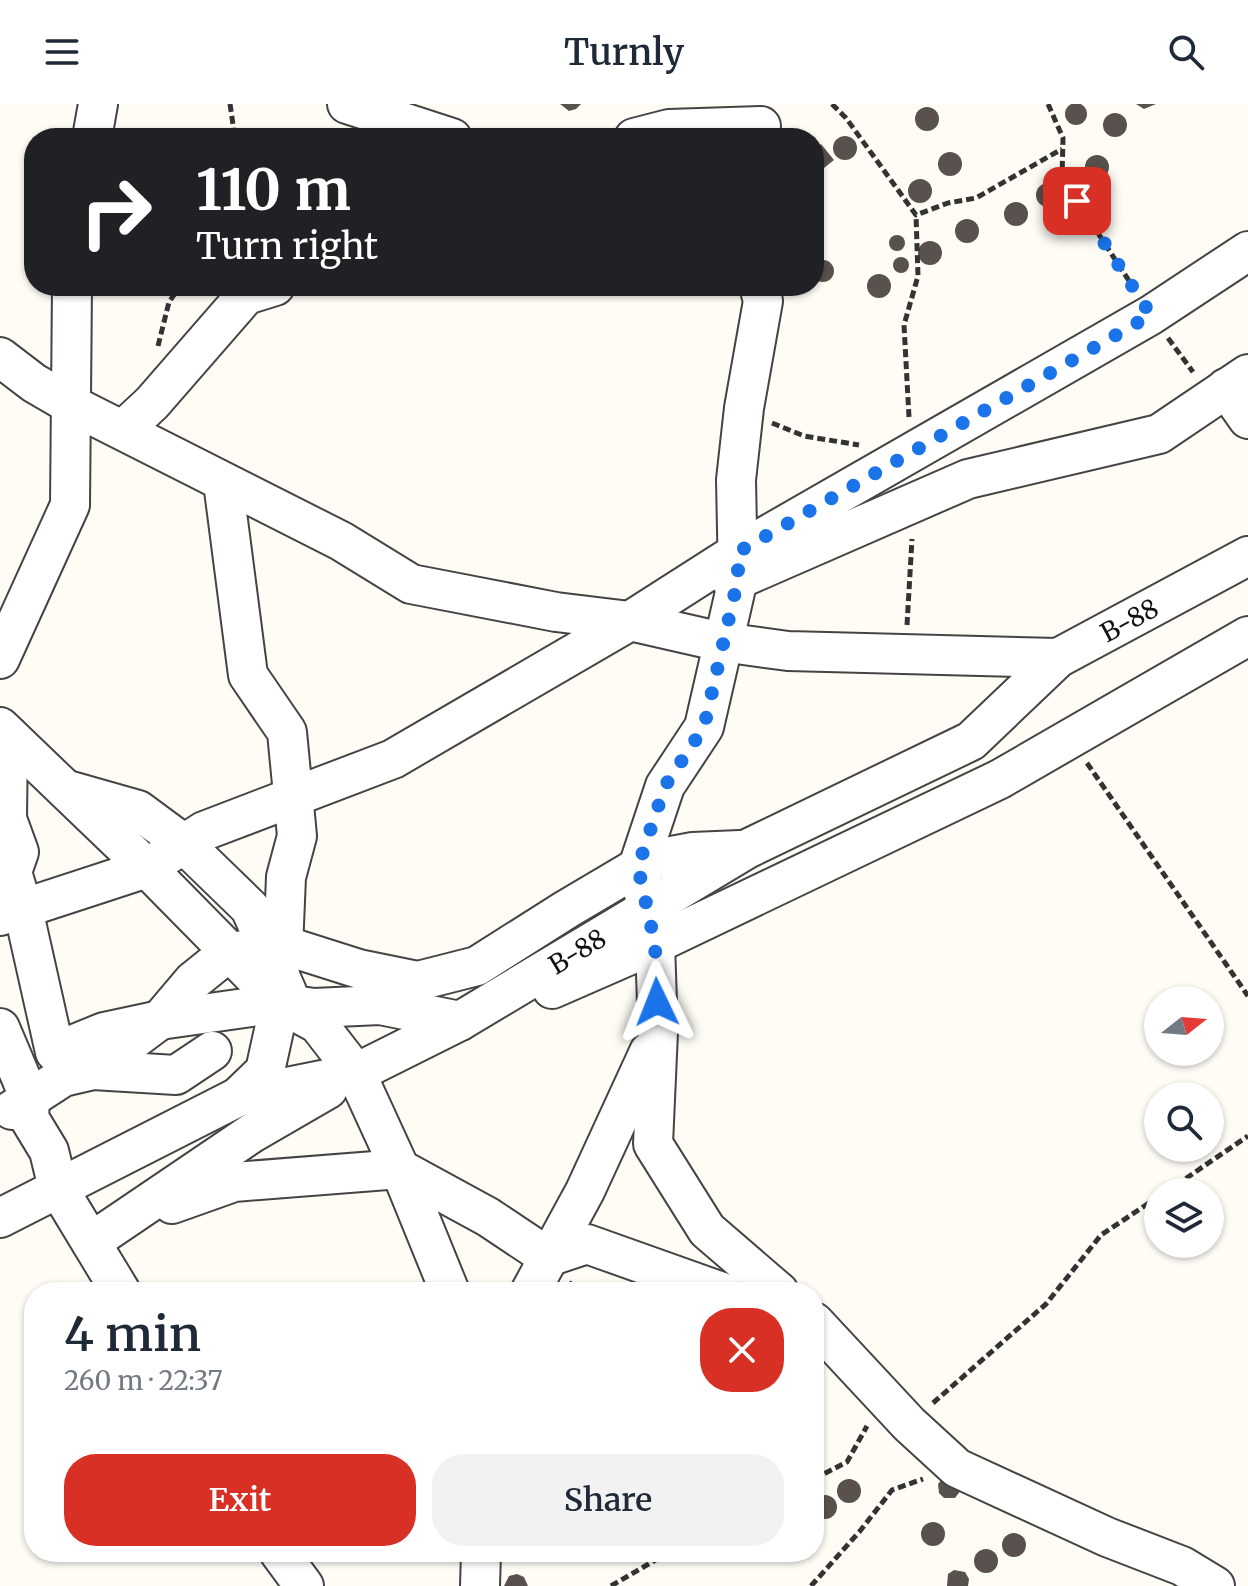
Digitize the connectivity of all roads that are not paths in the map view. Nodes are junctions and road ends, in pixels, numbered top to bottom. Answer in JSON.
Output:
{"nodes":[{"id":1,"x":98,"y":104,"type":"edge"},
{"id":2,"x":347,"y":104,"type":"edge"},
{"id":3,"x":759,"y":123,"type":"edge"},
{"id":4,"x":94,"y":128,"type":"edge"},
{"id":5,"x":421,"y":128,"type":"edge"},
{"id":6,"x":684,"y":128,"type":"edge"},
{"id":7,"x":1248,"y":251,"type":"edge"},
{"id":8,"x":72,"y":296,"type":"edge"},
{"id":9,"x":245,"y":296,"type":"edge"},
{"id":10,"x":762,"y":296,"type":"edge"},
{"id":11,"x":0,"y":357,"type":"edge"},
{"id":12,"x":1228,"y":386,"type":"edge"},
{"id":13,"x":70,"y":404,"type":"junction"},
{"id":14,"x":1248,"y":419,"type":"edge"},
{"id":15,"x":123,"y":430,"type":"junction"},
{"id":16,"x":223,"y":482,"type":"junction"},
{"id":17,"x":1248,"y":556,"type":"edge"},
{"id":18,"x":738,"y":566,"type":"junction"},
{"id":19,"x":630,"y":621,"type":"junction"},
{"id":20,"x":1248,"y":636,"type":"edge"},
{"id":21,"x":722,"y":642,"type":"junction"},
{"id":22,"x":1058,"y":658,"type":"junction"},
{"id":23,"x":0,"y":659,"type":"edge"},
{"id":24,"x":4,"y":731,"type":"edge"},
{"id":25,"x":64,"y":789,"type":"junction"},
{"id":26,"x":293,"y":797,"type":"junction"},
{"id":27,"x":184,"y":844,"type":"junction"},
{"id":28,"x":747,"y":849,"type":"junction"},
{"id":29,"x":638,"y":867,"type":"junction"},
{"id":30,"x":147,"y":868,"type":"junction"},
{"id":31,"x":8,"y":906,"type":"edge"},
{"id":32,"x":647,"y":908,"type":"junction"},
{"id":33,"x":655,"y":944,"type":"junction"},
{"id":34,"x":229,"y":952,"type":"junction"},
{"id":35,"x":271,"y":986,"type":"junction"},
{"id":36,"x":160,"y":1020,"type":"junction"},
{"id":37,"x":460,"y":1021,"type":"junction"},
{"id":38,"x":2,"y":1024,"type":"edge"},
{"id":39,"x":658,"y":1032,"type":"junction"},
{"id":40,"x":93,"y":1070,"type":"junction"},
{"id":41,"x":356,"y":1073,"type":"junction"},
{"id":42,"x":34,"y":1083,"type":"junction"},
{"id":43,"x":238,"y":1097,"type":"junction"},
{"id":44,"x":400,"y":1169,"type":"junction"},
{"id":45,"x":58,"y":1188,"type":"junction"},
{"id":46,"x":0,"y":1218,"type":"edge"},
{"id":47,"x":106,"y":1232,"type":"junction"},
{"id":48,"x":548,"y":1257,"type":"junction"},
{"id":49,"x":118,"y":1282,"type":"edge"},
{"id":50,"x":446,"y":1282,"type":"edge"},
{"id":51,"x":535,"y":1282,"type":"edge"},
{"id":52,"x":694,"y":1282,"type":"edge"},
{"id":53,"x":767,"y":1282,"type":"edge"},
{"id":54,"x":824,"y":1333,"type":"edge"},
{"id":55,"x":286,"y":1562,"type":"edge"},
{"id":56,"x":481,"y":1562,"type":"edge"},
{"id":57,"x":304,"y":1586,"type":"edge"},
{"id":58,"x":480,"y":1586,"type":"edge"},
{"id":59,"x":1215,"y":1586,"type":"edge"}],
"edges":[{"from":1,"to":4,"type":"street"},
{"from":2,"to":5,"type":"street"},
{"from":3,"to":6,"type":"street"},
{"from":7,"to":18,"type":"street"},
{"from":8,"to":13,"type":"street"},
{"from":9,"to":15,"type":"street"},
{"from":10,"to":18,"type":"street"},
{"from":11,"to":13,"type":"street"},
{"from":12,"to":14,"type":"street"},
{"from":12,"to":18,"type":"street"},
{"from":13,"to":15,"type":"street"},
{"from":13,"to":23,"type":"street"},
{"from":15,"to":16,"type":"street"},
{"from":16,"to":19,"type":"street"},
{"from":16,"to":26,"type":"street"},
{"from":17,"to":22,"type":"street","name":"B-88"},
{"from":18,"to":19,"type":"street"},
{"from":18,"to":21,"type":"street"},
{"from":19,"to":21,"type":"street"},
{"from":19,"to":26,"type":"street"},
{"from":20,"to":33,"type":"street"},
{"from":21,"to":22,"type":"street"},
{"from":21,"to":29,"type":"street"},
{"from":22,"to":28,"type":"street","name":"B-88"},
{"from":24,"to":25,"type":"street"},
{"from":24,"to":31,"type":"street"},
{"from":25,"to":27,"type":"street"},
{"from":25,"to":30,"type":"street"},
{"from":26,"to":27,"type":"street"},
{"from":26,"to":35,"type":"street"},
{"from":27,"to":30,"type":"street"},
{"from":27,"to":35,"type":"street"},
{"from":28,"to":29,"type":"street"},
{"from":28,"to":32,"type":"street","name":"B-88"},
{"from":29,"to":32,"type":"street"},
{"from":29,"to":35,"type":"street"},
{"from":30,"to":31,"type":"street"},
{"from":30,"to":34,"type":"street"},
{"from":31,"to":42,"type":"street"},
{"from":32,"to":33,"type":"street"},
{"from":32,"to":37,"type":"street","name":"B-88"},
{"from":33,"to":39,"type":"street"},
{"from":33,"to":41,"type":"street"},
{"from":34,"to":35,"type":"street"},
{"from":34,"to":35,"type":"street"},
{"from":34,"to":36,"type":"street"},
{"from":35,"to":36,"type":"street"},
{"from":35,"to":37,"type":"street"},
{"from":35,"to":40,"type":"street"},
{"from":35,"to":41,"type":"street"},
{"from":35,"to":43,"type":"street"},
{"from":36,"to":40,"type":"street"},
{"from":36,"to":42,"type":"street"},
{"from":37,"to":41,"type":"street","name":"B-88"},
{"from":38,"to":42,"type":"street"},
{"from":39,"to":48,"type":"street"},
{"from":39,"to":53,"type":"street"},
{"from":40,"to":42,"type":"street"},
{"from":41,"to":43,"type":"street","name":"B-88"},
{"from":41,"to":44,"type":"street"},
{"from":41,"to":47,"type":"street"},
{"from":42,"to":45,"type":"street"},
{"from":43,"to":45,"type":"street","name":"B-88"},
{"from":44,"to":47,"type":"street"},
{"from":44,"to":48,"type":"street"},
{"from":44,"to":50,"type":"street"},
{"from":45,"to":46,"type":"street","name":"B-88"},
{"from":45,"to":47,"type":"street"},
{"from":47,"to":49,"type":"street"},
{"from":48,"to":51,"type":"street"},
{"from":48,"to":52,"type":"street"},
{"from":54,"to":59,"type":"street"},
{"from":55,"to":57,"type":"street"},
{"from":56,"to":58,"type":"street"}]}
